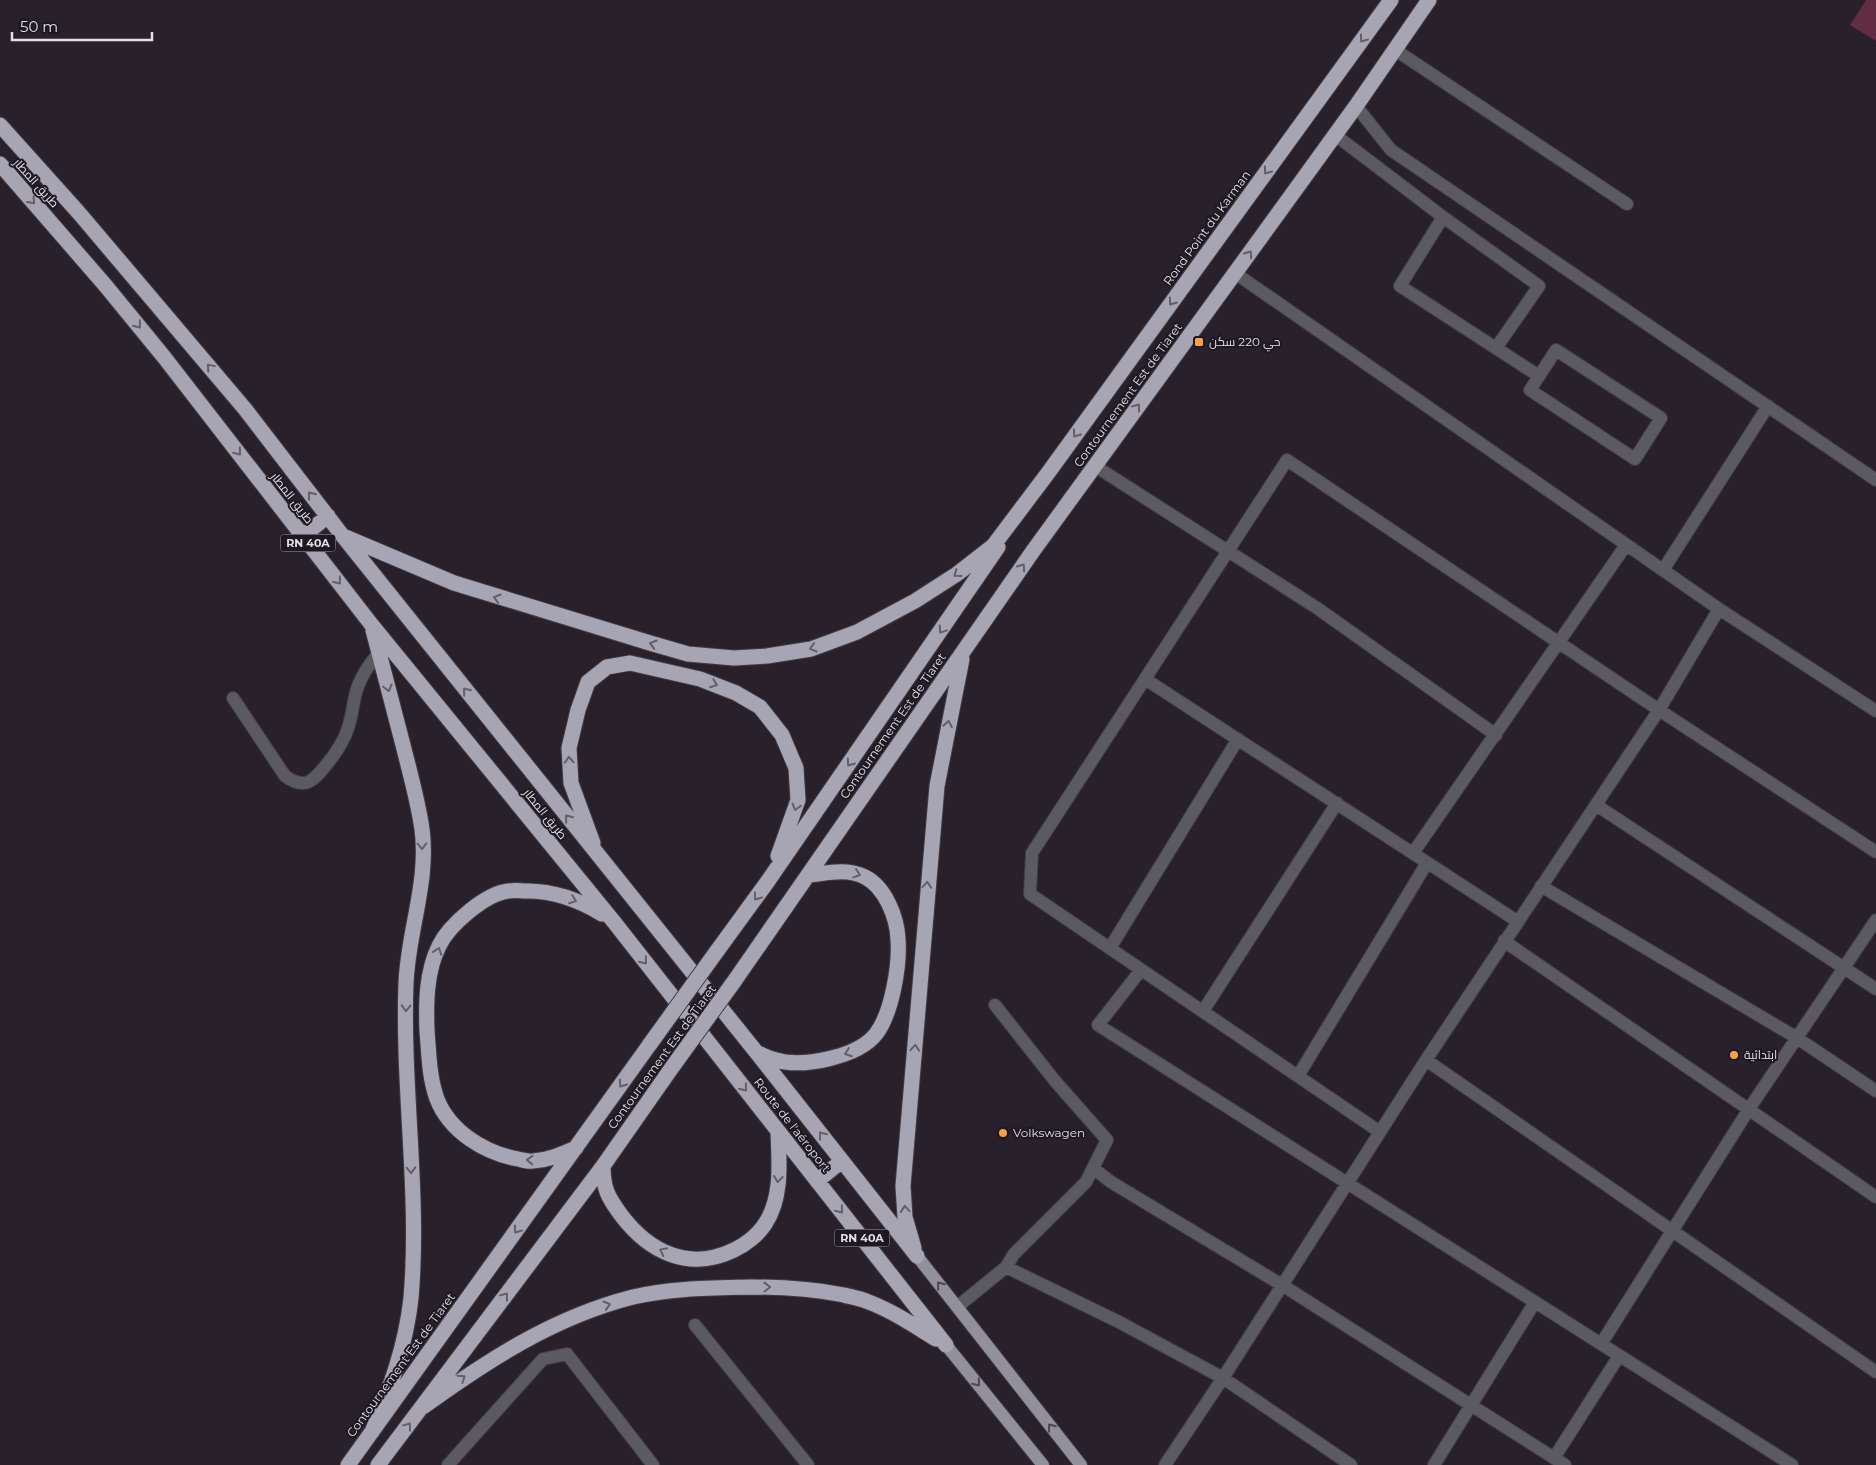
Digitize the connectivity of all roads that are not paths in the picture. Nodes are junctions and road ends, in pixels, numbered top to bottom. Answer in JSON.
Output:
{"nodes":[{"id":1,"x":1392,"y":0,"type":"edge"},
{"id":2,"x":1429,"y":0,"type":"edge"},
{"id":3,"x":1394,"y":50,"type":"junction"},
{"id":4,"x":1356,"y":106,"type":"junction"},
{"id":5,"x":0,"y":125,"type":"edge"},
{"id":6,"x":1334,"y":134,"type":"junction"},
{"id":7,"x":0,"y":164,"type":"edge"},
{"id":8,"x":1627,"y":204,"type":"dead end"},
{"id":9,"x":1443,"y":217,"type":"junction"},
{"id":10,"x":1235,"y":273,"type":"junction"},
{"id":11,"x":1496,"y":348,"type":"junction"},
{"id":12,"x":1539,"y":376,"type":"junction"},
{"id":13,"x":1768,"y":406,"type":"junction"},
{"id":14,"x":1095,"y":466,"type":"junction"},
{"id":15,"x":1048,"y":474,"type":"junction"},
{"id":16,"x":1876,"y":480,"type":"edge"},
{"id":17,"x":328,"y":516,"type":"junction"},
{"id":18,"x":342,"y":535,"type":"junction"},
{"id":19,"x":303,"y":536,"type":"junction"},
{"id":20,"x":1626,"y":545,"type":"junction"},
{"id":21,"x":1228,"y":551,"type":"junction"},
{"id":22,"x":1663,"y":570,"type":"junction"},
{"id":23,"x":1719,"y":609,"type":"junction"},
{"id":24,"x":371,"y":624,"type":"junction"},
{"id":25,"x":1560,"y":643,"type":"junction"},
{"id":26,"x":964,"y":650,"type":"junction"},
{"id":27,"x":379,"y":653,"type":"junction"},
{"id":28,"x":1145,"y":679,"type":"junction"},
{"id":29,"x":233,"y":698,"type":"dead end"},
{"id":30,"x":1660,"y":710,"type":"junction"},
{"id":31,"x":1876,"y":711,"type":"edge"},
{"id":32,"x":1496,"y":735,"type":"junction"},
{"id":33,"x":1238,"y":739,"type":"junction"},
{"id":34,"x":1337,"y":804,"type":"junction"},
{"id":35,"x":1596,"y":805,"type":"junction"},
{"id":36,"x":1876,"y":852,"type":"edge"},
{"id":37,"x":1413,"y":853,"type":"junction"},
{"id":38,"x":598,"y":856,"type":"junction"},
{"id":39,"x":1427,"y":862,"type":"junction"},
{"id":40,"x":809,"y":875,"type":"junction"},
{"id":41,"x":768,"y":880,"type":"junction"},
{"id":42,"x":1541,"y":886,"type":"junction"},
{"id":43,"x":1876,"y":920,"type":"edge"},
{"id":44,"x":1517,"y":921,"type":"junction"},
{"id":45,"x":614,"y":922,"type":"junction"},
{"id":46,"x":1504,"y":941,"type":"junction"},
{"id":47,"x":1110,"y":948,"type":"junction"},
{"id":48,"x":1844,"y":967,"type":"junction"},
{"id":49,"x":1141,"y":970,"type":"junction"},
{"id":50,"x":1876,"y":989,"type":"edge"},
{"id":51,"x":996,"y":1005,"type":"dead end"},
{"id":52,"x":1203,"y":1012,"type":"junction"},
{"id":53,"x":1797,"y":1038,"type":"junction"},
{"id":54,"x":757,"y":1053,"type":"junction"},
{"id":55,"x":1426,"y":1060,"type":"junction"},
{"id":56,"x":1298,"y":1076,"type":"junction"},
{"id":57,"x":1876,"y":1091,"type":"edge"},
{"id":58,"x":1749,"y":1109,"type":"junction"},
{"id":59,"x":778,"y":1131,"type":"junction"},
{"id":60,"x":1380,"y":1132,"type":"junction"},
{"id":61,"x":576,"y":1148,"type":"junction"},
{"id":62,"x":842,"y":1161,"type":"junction"},
{"id":63,"x":603,"y":1166,"type":"junction"},
{"id":64,"x":1093,"y":1168,"type":"junction"},
{"id":65,"x":817,"y":1181,"type":"junction"},
{"id":66,"x":1347,"y":1183,"type":"junction"},
{"id":67,"x":1876,"y":1197,"type":"edge"},
{"id":68,"x":1672,"y":1230,"type":"junction"},
{"id":69,"x":917,"y":1256,"type":"junction"},
{"id":70,"x":1006,"y":1266,"type":"junction"},
{"id":71,"x":1282,"y":1285,"type":"junction"},
{"id":72,"x":1535,"y":1302,"type":"junction"},
{"id":73,"x":957,"y":1307,"type":"junction"},
{"id":74,"x":695,"y":1325,"type":"dead end"},
{"id":75,"x":1602,"y":1344,"type":"junction"},
{"id":76,"x":946,"y":1345,"type":"junction"},
{"id":77,"x":1619,"y":1356,"type":"junction"},
{"id":78,"x":1876,"y":1372,"type":"edge"},
{"id":79,"x":1223,"y":1378,"type":"junction"},
{"id":80,"x":1471,"y":1405,"type":"junction"},
{"id":81,"x":423,"y":1407,"type":"junction"},
{"id":82,"x":372,"y":1432,"type":"junction"},
{"id":83,"x":1560,"y":1462,"type":"edge"},
{"id":84,"x":348,"y":1465,"type":"edge"},
{"id":85,"x":378,"y":1465,"type":"edge"},
{"id":86,"x":448,"y":1465,"type":"edge"},
{"id":87,"x":653,"y":1465,"type":"edge"},
{"id":88,"x":808,"y":1465,"type":"edge"},
{"id":89,"x":1043,"y":1465,"type":"edge"},
{"id":90,"x":1082,"y":1465,"type":"edge"},
{"id":91,"x":1164,"y":1465,"type":"edge"},
{"id":92,"x":1351,"y":1465,"type":"edge"},
{"id":93,"x":1434,"y":1465,"type":"edge"},
{"id":94,"x":1792,"y":1465,"type":"edge"}],
"edges":[{"from":1,"to":15,"type":"highway","name":"Rond Point du Karman","one_way":true},
{"from":2,"to":3,"type":"highway","name":"Contournement Est de Tiaret"},
{"from":3,"to":4,"type":"highway","name":"Contournement Est de Tiaret"},
{"from":3,"to":8,"type":"street"},
{"from":4,"to":6,"type":"highway","name":"Contournement Est de Tiaret"},
{"from":4,"to":13,"type":"street"},
{"from":17,"to":5,"type":"highway","name":"طريق المطار","number":"RN 40A","one_way":true},
{"from":6,"to":9,"type":"street"},
{"from":10,"to":6,"type":"highway","name":"Contournement Est de Tiaret","one_way":true},
{"from":7,"to":19,"type":"highway","name":"طريق المطار","number":"RN 40A","one_way":true},
{"from":9,"to":11,"type":"street"},
{"from":9,"to":11,"type":"street"},
{"from":14,"to":10,"type":"highway","name":"Contournement Est de Tiaret","one_way":true},
{"from":10,"to":20,"type":"street"},
{"from":11,"to":12,"type":"street"},
{"from":12,"to":12,"type":"street"},
{"from":13,"to":16,"type":"street"},
{"from":13,"to":22,"type":"street"},
{"from":14,"to":21,"type":"street"},
{"from":26,"to":14,"type":"highway","name":"Contournement Est de Tiaret","one_way":true},
{"from":15,"to":18,"type":"highway","one_way":true},
{"from":15,"to":41,"type":"highway","name":"Contournement Est de Tiaret","one_way":true},
{"from":17,"to":18,"type":"highway","name":"طريق المطار","number":"RN 40A"},
{"from":17,"to":19,"type":"highway"},
{"from":38,"to":18,"type":"highway","name":"طريق المطار","number":"RN 40A","one_way":true},
{"from":19,"to":24,"type":"highway","name":"طريق المطار","number":"RN 40A","one_way":true},
{"from":20,"to":22,"type":"street"},
{"from":20,"to":25,"type":"street"},
{"from":21,"to":25,"type":"street"},
{"from":21,"to":28,"type":"street"},
{"from":21,"to":32,"type":"street"},
{"from":22,"to":23,"type":"street"},
{"from":23,"to":30,"type":"street"},
{"from":23,"to":31,"type":"street"},
{"from":24,"to":27,"type":"highway"},
{"from":24,"to":45,"type":"highway","name":"طريق المطار","number":"RN 40A"},
{"from":25,"to":30,"type":"street"},
{"from":25,"to":32,"type":"street"},
{"from":26,"to":40,"type":"highway","name":"Contournement Est de Tiaret"},
{"from":69,"to":26,"type":"highway","one_way":true},
{"from":27,"to":29,"type":"street"},
{"from":27,"to":82,"type":"highway","one_way":true},
{"from":28,"to":33,"type":"street"},
{"from":28,"to":47,"type":"street"},
{"from":30,"to":35,"type":"street"},
{"from":30,"to":36,"type":"street"},
{"from":32,"to":37,"type":"street"},
{"from":33,"to":34,"type":"street"},
{"from":33,"to":47,"type":"street"},
{"from":34,"to":37,"type":"street"},
{"from":34,"to":52,"type":"street"},
{"from":35,"to":42,"type":"street"},
{"from":35,"to":48,"type":"street"},
{"from":37,"to":39,"type":"street"},
{"from":38,"to":41,"type":"highway","one_way":true},
{"from":38,"to":54,"type":"highway","name":"Route de l'aéroport","number":"RN 40A"},
{"from":39,"to":44,"type":"street"},
{"from":39,"to":56,"type":"street"},
{"from":40,"to":54,"type":"highway","one_way":true},
{"from":40,"to":63,"type":"highway","name":"Contournement Est de Tiaret","bridge":true},
{"from":41,"to":61,"type":"highway","name":"Contournement Est de Tiaret","one_way":true,"bridge":true},
{"from":42,"to":44,"type":"street"},
{"from":42,"to":53,"type":"street"},
{"from":43,"to":48,"type":"street"},
{"from":44,"to":46,"type":"street"},
{"from":45,"to":59,"type":"highway","name":"Route de l'aéroport","number":"RN 40A","one_way":true},
{"from":61,"to":45,"type":"highway","one_way":true},
{"from":46,"to":55,"type":"street"},
{"from":46,"to":58,"type":"street"},
{"from":47,"to":49,"type":"street"},
{"from":48,"to":50,"type":"street"},
{"from":48,"to":53,"type":"street"},
{"from":49,"to":52,"type":"street"},
{"from":49,"to":66,"type":"street"},
{"from":51,"to":64,"type":"street"},
{"from":52,"to":56,"type":"street"},
{"from":53,"to":57,"type":"street"},
{"from":53,"to":58,"type":"street"},
{"from":62,"to":54,"type":"highway","name":"Route de l'aéroport","number":"RN 40A","one_way":true},
{"from":55,"to":60,"type":"street"},
{"from":55,"to":68,"type":"street"},
{"from":56,"to":60,"type":"street"},
{"from":58,"to":67,"type":"street"},
{"from":58,"to":68,"type":"street"},
{"from":59,"to":63,"type":"highway","one_way":true},
{"from":59,"to":65,"type":"highway","name":"Route de l'aéroport","number":"RN 40A"},
{"from":60,"to":66,"type":"street"},
{"from":61,"to":82,"type":"highway","name":"Contournement Est de Tiaret","one_way":true},
{"from":62,"to":65,"type":"highway"},
{"from":62,"to":69,"type":"highway","name":"Route de l'aéroport","number":"RN 40A"},
{"from":81,"to":63,"type":"highway","name":"Contournement Est de Tiaret","one_way":true},
{"from":64,"to":70,"type":"street"},
{"from":64,"to":71,"type":"street"},
{"from":65,"to":76,"type":"highway","name":"Route de l'aéroport","number":"RN 40A","one_way":true},
{"from":66,"to":71,"type":"street"},
{"from":66,"to":72,"type":"street"},
{"from":68,"to":75,"type":"street"},
{"from":68,"to":78,"type":"street"},
{"from":73,"to":69,"type":"main road","number":"RN 40A","one_way":true},
{"from":70,"to":73,"type":"street"},
{"from":70,"to":79,"type":"street"},
{"from":71,"to":79,"type":"street"},
{"from":71,"to":80,"type":"street"},
{"from":72,"to":75,"type":"street"},
{"from":72,"to":80,"type":"street"},
{"from":90,"to":73,"type":"main road","number":"RN 40A","one_way":true},
{"from":74,"to":88,"type":"street"},
{"from":75,"to":77,"type":"street"},
{"from":81,"to":76,"type":"highway","one_way":true},
{"from":76,"to":89,"type":"main road","number":"RN 40A","one_way":true},
{"from":77,"to":83,"type":"street"},
{"from":77,"to":94,"type":"street"},
{"from":79,"to":91,"type":"street"},
{"from":79,"to":92,"type":"street"},
{"from":80,"to":83,"type":"street"},
{"from":80,"to":93,"type":"street"},
{"from":85,"to":81,"type":"highway","name":"Contournement Est de Tiaret","one_way":true},
{"from":82,"to":84,"type":"highway","name":"Contournement Est de Tiaret"},
{"from":86,"to":87,"type":"street"}]}
